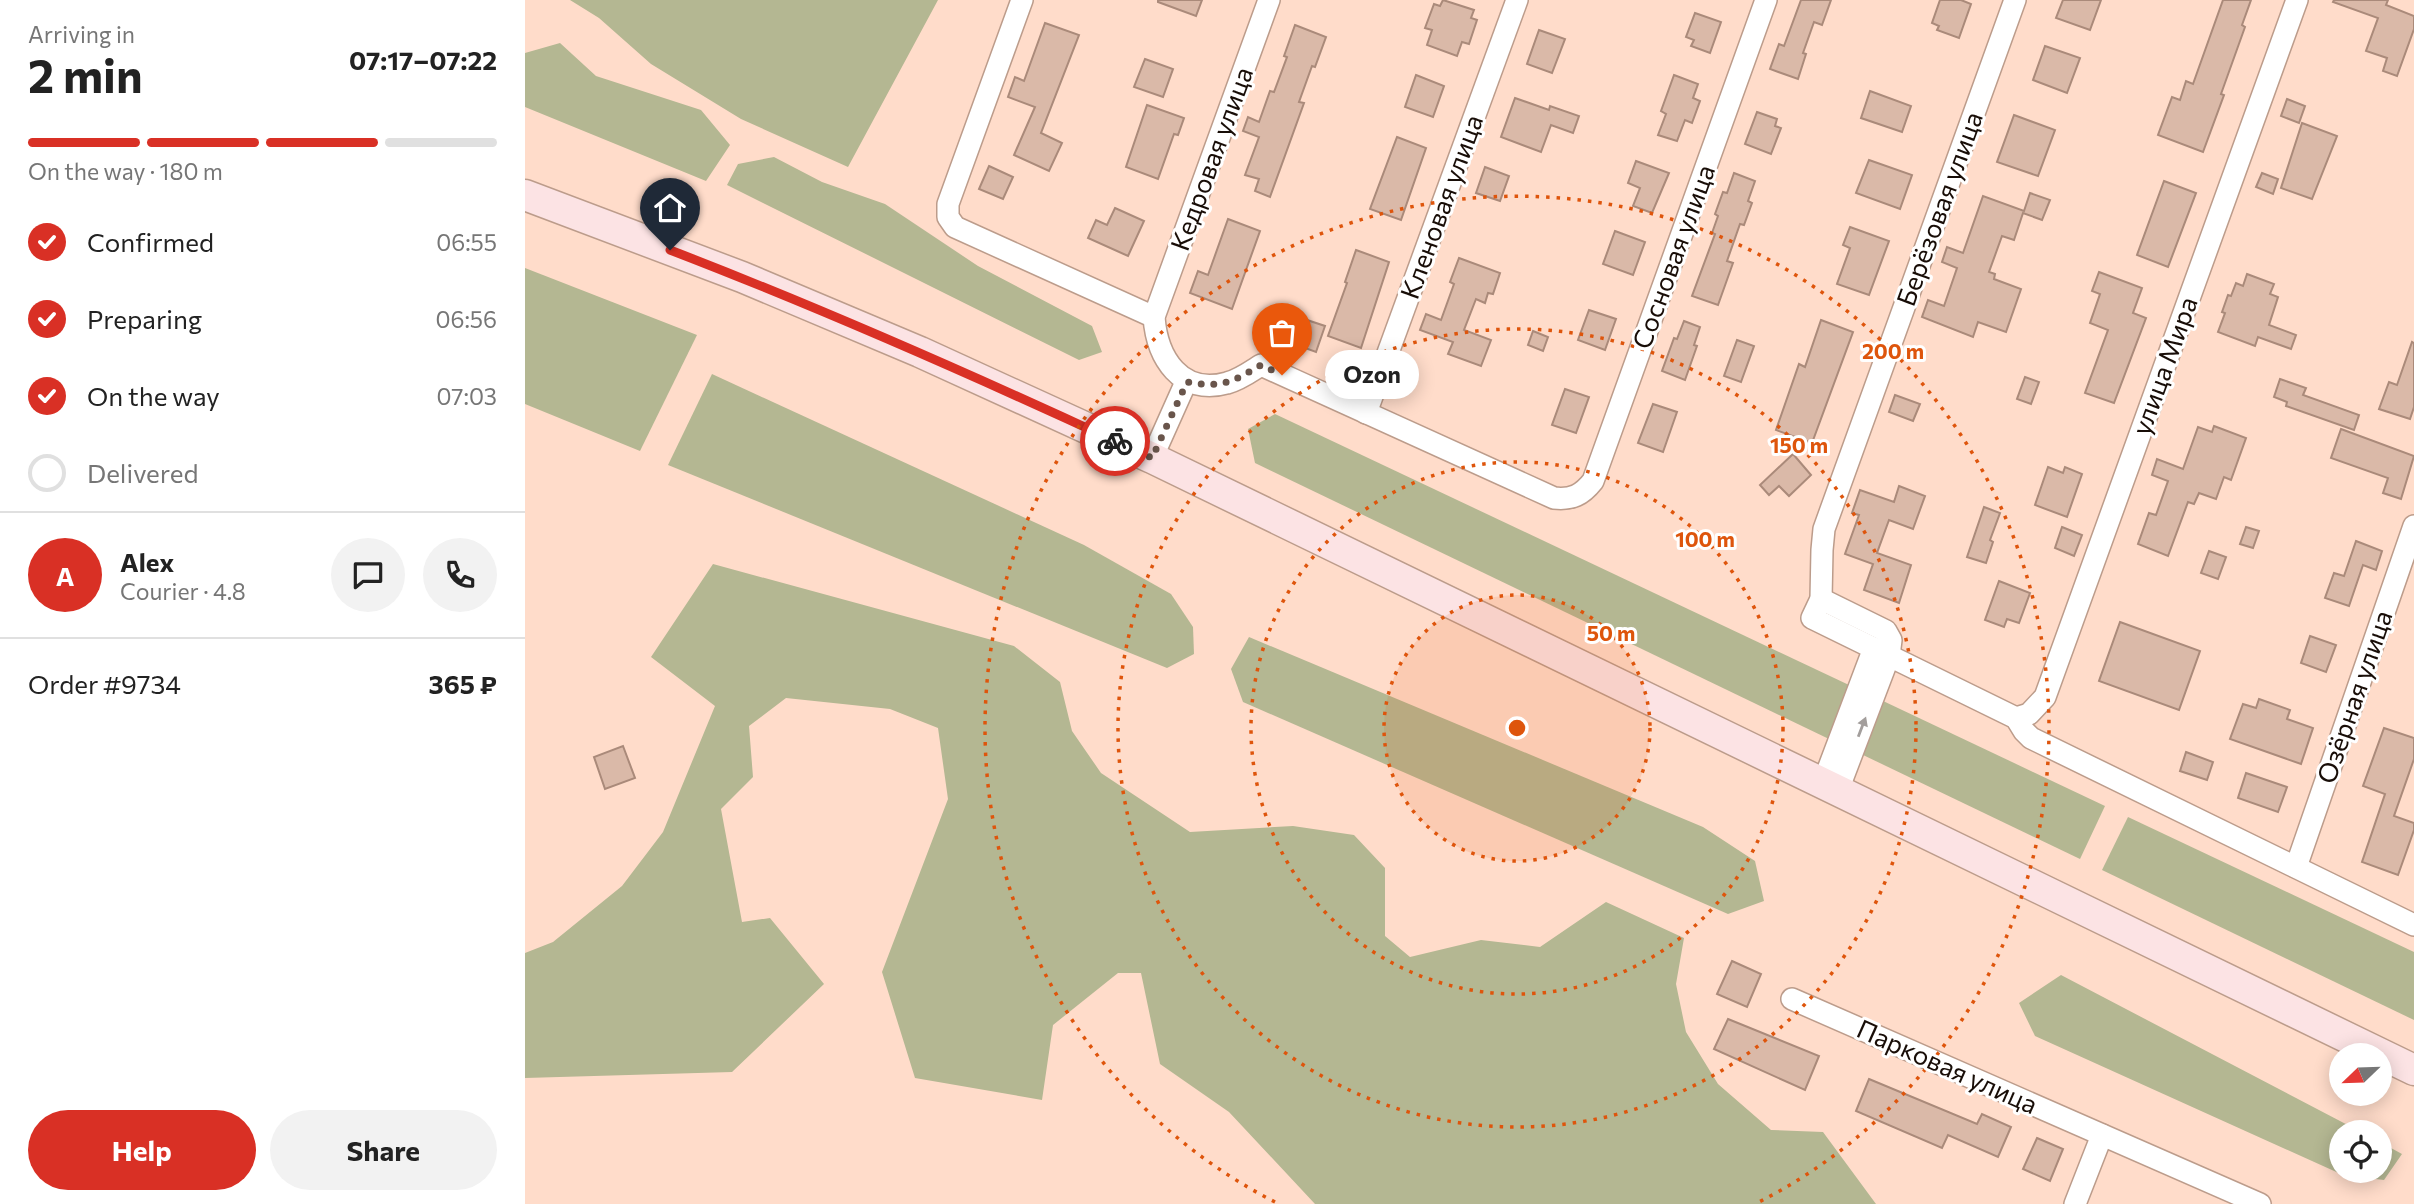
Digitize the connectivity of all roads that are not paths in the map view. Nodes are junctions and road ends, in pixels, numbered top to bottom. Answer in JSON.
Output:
{"nodes":[{"id":1,"x":1022,"y":0,"type":"edge"},
{"id":2,"x":1269,"y":0,"type":"edge"},
{"id":3,"x":1517,"y":0,"type":"edge"},
{"id":4,"x":1766,"y":0,"type":"edge"},
{"id":5,"x":2015,"y":0,"type":"edge"},
{"id":6,"x":2297,"y":0,"type":"edge"},
{"id":7,"x":525,"y":195,"type":"edge"},
{"id":8,"x":1154,"y":317,"type":"junction"},
{"id":9,"x":1187,"y":382,"type":"junction"},
{"id":10,"x":1366,"y":413,"type":"junction"},
{"id":11,"x":1152,"y":458,"type":"junction"},
{"id":12,"x":2414,"y":526,"type":"edge"},
{"id":13,"x":1881,"y":652,"type":"junction"},
{"id":14,"x":2016,"y":718,"type":"junction"},
{"id":15,"x":1830,"y":787,"type":"junction"},
{"id":16,"x":2296,"y":867,"type":"junction"},
{"id":17,"x":2414,"y":925,"type":"edge"},
{"id":18,"x":1792,"y":999,"type":"dead end"},
{"id":19,"x":2414,"y":1070,"type":"edge"},
{"id":20,"x":2102,"y":1135,"type":"junction"},
{"id":21,"x":2075,"y":1204,"type":"edge"},
{"id":22,"x":2259,"y":1204,"type":"edge"}],
"edges":[{"from":1,"to":8,"type":"street"},
{"from":2,"to":8,"type":"street","name":"Кедровая улица"},
{"from":3,"to":10,"type":"street","name":"Кленовая улица"},
{"from":4,"to":10,"type":"street","name":"Сосновая улица"},
{"from":5,"to":13,"type":"street","name":"Берёзовая улица"},
{"from":6,"to":14,"type":"street","name":"улица Мира"},
{"from":7,"to":11,"type":"street"},
{"from":8,"to":9,"type":"street"},
{"from":9,"to":10,"type":"street"},
{"from":9,"to":11,"type":"street"},
{"from":11,"to":15,"type":"street"},
{"from":12,"to":16,"type":"street","name":"Озёрная улица"},
{"from":13,"to":14,"type":"street"},
{"from":13,"to":15,"type":"street"},
{"from":14,"to":16,"type":"street"},
{"from":15,"to":19,"type":"street"},
{"from":16,"to":17,"type":"street"},
{"from":18,"to":20,"type":"street","name":"Парковая улица"},
{"from":20,"to":21,"type":"street"},
{"from":20,"to":22,"type":"street","name":"Парковая улица"}]}
